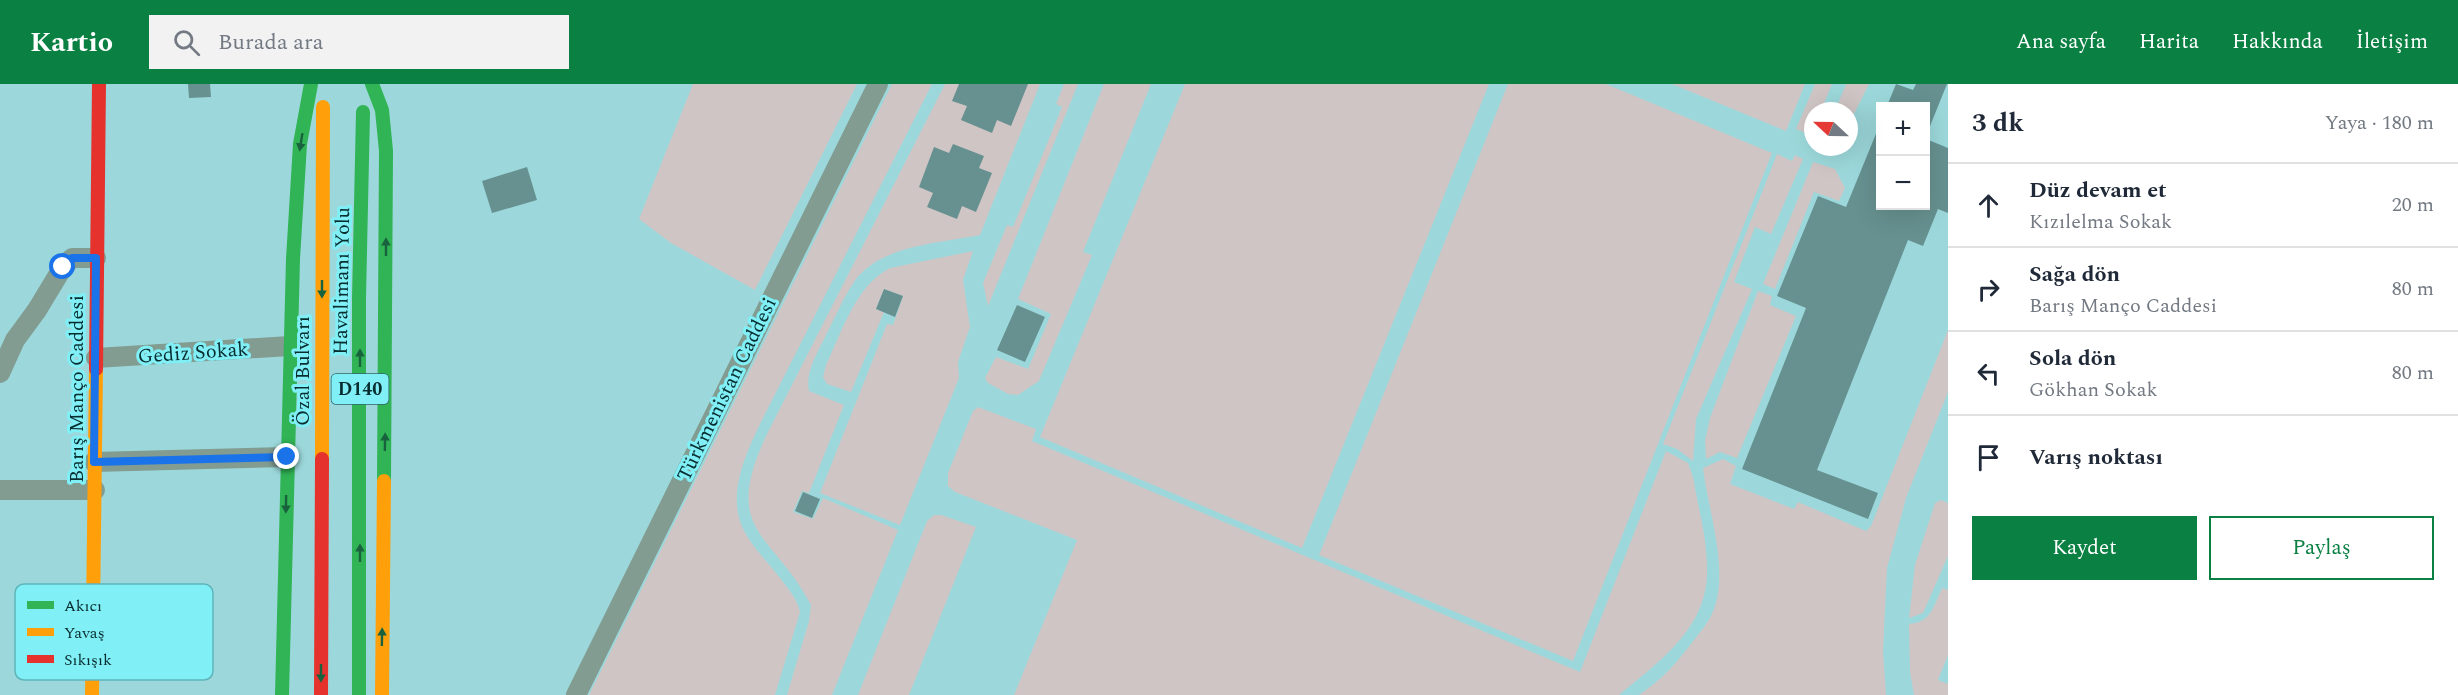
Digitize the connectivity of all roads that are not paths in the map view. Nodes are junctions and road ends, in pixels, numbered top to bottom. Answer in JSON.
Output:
{"nodes":[{"id":1,"x":99,"y":84,"type":"edge"},
{"id":2,"x":311,"y":84,"type":"edge"},
{"id":3,"x":323,"y":84,"type":"edge"},
{"id":4,"x":364,"y":84,"type":"edge"},
{"id":5,"x":372,"y":84,"type":"edge"},
{"id":6,"x":878,"y":84,"type":"edge"},
{"id":7,"x":96,"y":258,"type":"junction"},
{"id":8,"x":290,"y":346,"type":"junction"},
{"id":9,"x":96,"y":358,"type":"junction"},
{"id":10,"x":0,"y":373,"type":"edge"},
{"id":11,"x":287,"y":457,"type":"junction"},
{"id":12,"x":94,"y":462,"type":"junction"},
{"id":13,"x":0,"y":490,"type":"edge"},
{"id":14,"x":95,"y":490,"type":"junction"},
{"id":15,"x":94,"y":584,"type":"edge"},
{"id":16,"x":92,"y":680,"type":"edge"},
{"id":17,"x":92,"y":695,"type":"edge"},
{"id":18,"x":282,"y":695,"type":"edge"},
{"id":19,"x":321,"y":695,"type":"edge"},
{"id":20,"x":359,"y":695,"type":"edge"},
{"id":21,"x":382,"y":695,"type":"edge"},
{"id":22,"x":576,"y":695,"type":"edge"}],
"edges":[{"from":1,"to":7,"type":"main road","name":"Barış Manço Caddesi"},
{"from":2,"to":8,"type":"main road","one_way":true},
{"from":3,"to":19,"type":"main road","name":"Özal Bulvarı","number":"D140","one_way":true},
{"from":20,"to":4,"type":"main road","name":"Havalimanı Yolu","number":"D140","one_way":true},
{"from":21,"to":5,"type":"main road","one_way":true},
{"from":6,"to":22,"type":"street","name":"Türkmenistan Caddesi"},
{"from":7,"to":9,"type":"main road","name":"Barış Manço Caddesi"},
{"from":7,"to":10,"type":"street"},
{"from":8,"to":9,"type":"street","name":"Gediz Sokak"},
{"from":8,"to":11,"type":"main road"},
{"from":9,"to":12,"type":"main road","name":"Barış Manço Caddesi"},
{"from":11,"to":12,"type":"street"},
{"from":11,"to":18,"type":"main road","one_way":true},
{"from":12,"to":14,"type":"main road","name":"Barış Manço Caddesi"},
{"from":13,"to":14,"type":"street"},
{"from":14,"to":15,"type":"main road","name":"Barış Manço Caddesi"},
{"from":16,"to":17,"type":"main road","name":"Barış Manço Caddesi"}]}
